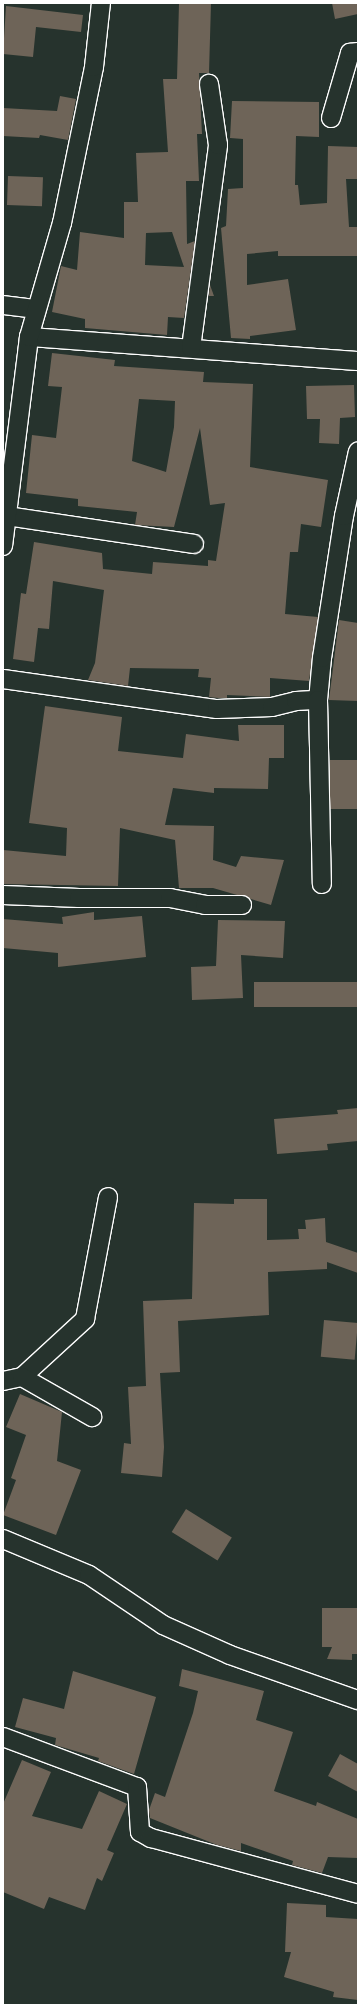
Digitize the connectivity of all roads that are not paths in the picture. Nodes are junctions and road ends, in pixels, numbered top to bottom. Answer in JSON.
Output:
{"nodes":[{"id":1,"x":101,"y":3,"type":"edge"},
{"id":2,"x":358,"y":52,"type":"edge"},
{"id":3,"x":209,"y":84,"type":"dead end"},
{"id":4,"x":331,"y":118,"type":"dead end"},
{"id":5,"x":3,"y":305,"type":"edge"},
{"id":6,"x":36,"y":309,"type":"junction"},
{"id":7,"x":29,"y":337,"type":"junction"},
{"id":8,"x":192,"y":348,"type":"junction"},
{"id":9,"x":358,"y":362,"type":"edge"},
{"id":10,"x":358,"y":451,"type":"edge"},
{"id":11,"x":6,"y":495,"type":"edge"},
{"id":12,"x":7,"y":516,"type":"junction"},
{"id":13,"x":194,"y":544,"type":"dead end"},
{"id":14,"x":3,"y":546,"type":"edge"},
{"id":15,"x":3,"y":679,"type":"edge"},
{"id":16,"x":318,"y":700,"type":"junction"},
{"id":17,"x":322,"y":884,"type":"dead end"},
{"id":18,"x":3,"y":895,"type":"edge"},
{"id":19,"x":242,"y":905,"type":"dead end"},
{"id":20,"x":108,"y":1197,"type":"dead end"},
{"id":21,"x":22,"y":1377,"type":"junction"},
{"id":22,"x":3,"y":1381,"type":"edge"},
{"id":23,"x":92,"y":1417,"type":"dead end"},
{"id":24,"x":3,"y":1539,"type":"edge"},
{"id":25,"x":358,"y":1700,"type":"edge"},
{"id":26,"x":3,"y":1737,"type":"edge"},
{"id":27,"x":358,"y":1894,"type":"edge"}],
"edges":[{"from":1,"to":6,"type":"street"},
{"from":2,"to":4,"type":"street"},
{"from":3,"to":8,"type":"street"},
{"from":5,"to":6,"type":"street"},
{"from":6,"to":7,"type":"street"},
{"from":7,"to":8,"type":"street"},
{"from":7,"to":11,"type":"street"},
{"from":8,"to":9,"type":"street"},
{"from":10,"to":16,"type":"street"},
{"from":11,"to":12,"type":"street"},
{"from":12,"to":13,"type":"street"},
{"from":12,"to":14,"type":"street"},
{"from":15,"to":16,"type":"street"},
{"from":16,"to":17,"type":"street"},
{"from":18,"to":19,"type":"street"},
{"from":20,"to":21,"type":"street"},
{"from":21,"to":22,"type":"street"},
{"from":21,"to":23,"type":"street"},
{"from":24,"to":25,"type":"street"},
{"from":26,"to":27,"type":"street"}]}
